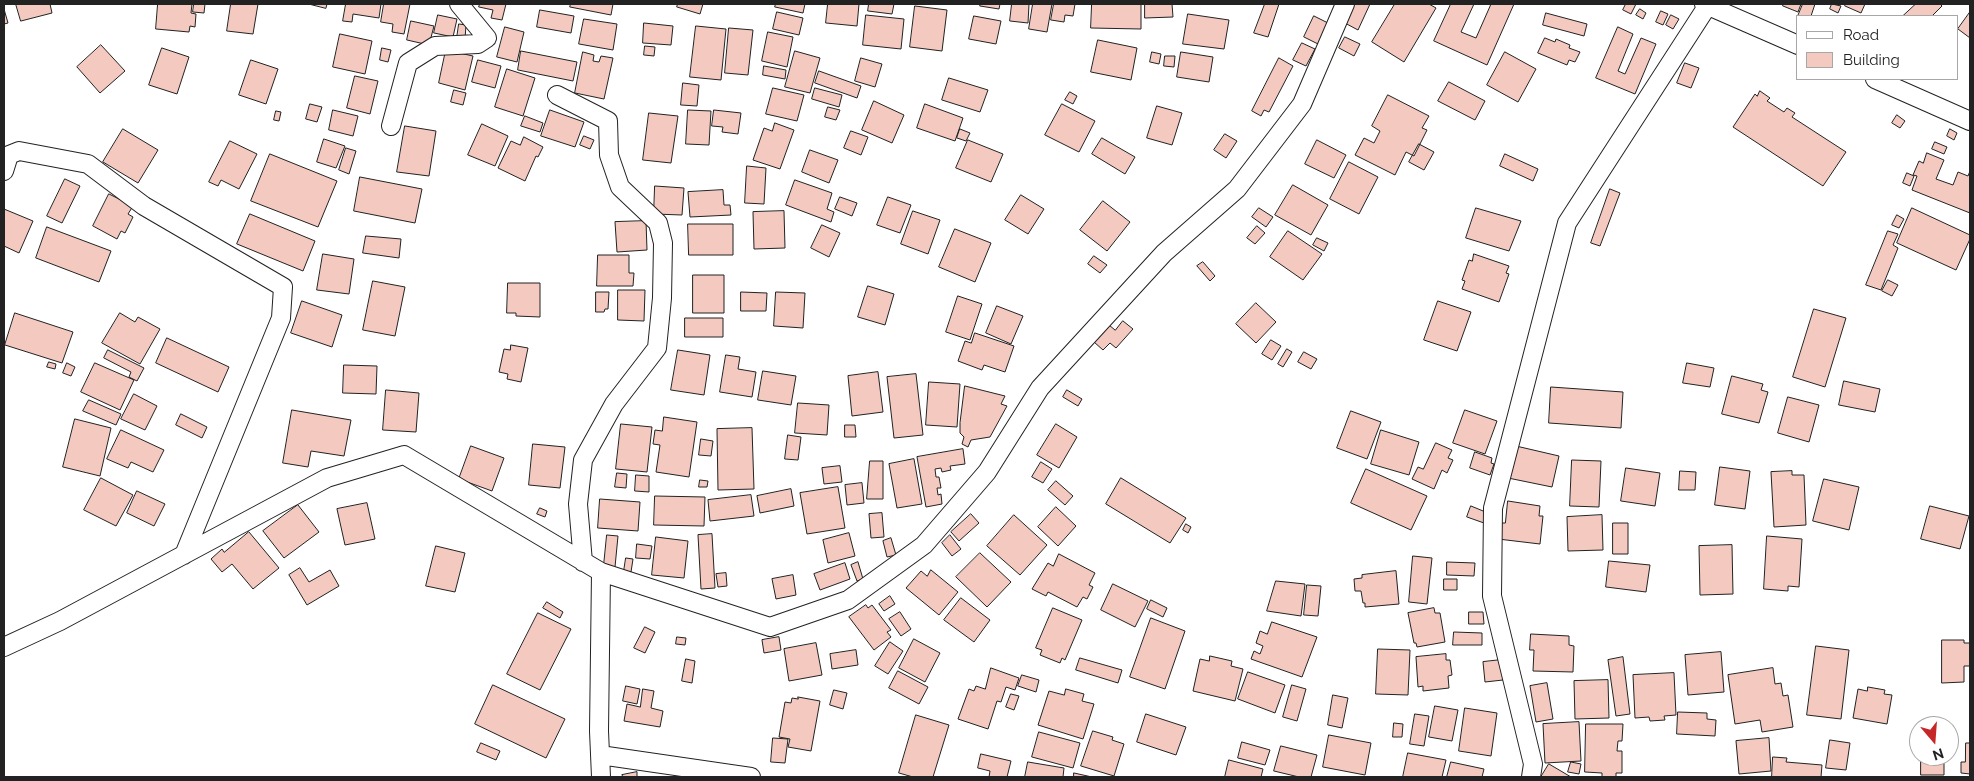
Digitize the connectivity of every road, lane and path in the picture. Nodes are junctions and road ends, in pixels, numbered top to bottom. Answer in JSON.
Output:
{"nodes":[{"id":1,"x":459,"y":4,"type":"edge"},
{"id":2,"x":1345,"y":4,"type":"edge"},
{"id":3,"x":1706,"y":4,"type":"edge"},
{"id":4,"x":1796,"y":44,"type":"edge"},
{"id":5,"x":1877,"y":80,"type":"edge"},
{"id":6,"x":557,"y":95,"type":"dead end"},
{"id":7,"x":1970,"y":121,"type":"edge"},
{"id":8,"x":391,"y":126,"type":"dead end"},
{"id":9,"x":5,"y":160,"type":"edge"},
{"id":10,"x":184,"y":555,"type":"junction"},
{"id":11,"x":584,"y":562,"type":"junction"},
{"id":12,"x":601,"y":572,"type":"junction"},
{"id":13,"x":4,"y":647,"type":"edge"},
{"id":14,"x":600,"y":756,"type":"junction"},
{"id":15,"x":601,"y":777,"type":"edge"},
{"id":16,"x":751,"y":777,"type":"edge"},
{"id":17,"x":1531,"y":777,"type":"edge"}],
"edges":[{"from":1,"to":8,"type":"street"},
{"from":2,"to":12,"type":"street"},
{"from":3,"to":4,"type":"street"},
{"from":3,"to":17,"type":"street"},
{"from":5,"to":7,"type":"street"},
{"from":6,"to":11,"type":"street"},
{"from":9,"to":10,"type":"street"},
{"from":10,"to":11,"type":"street"},
{"from":10,"to":13,"type":"street"},
{"from":11,"to":12,"type":"street"},
{"from":12,"to":14,"type":"street"},
{"from":14,"to":15,"type":"street"},
{"from":14,"to":16,"type":"street"}]}
